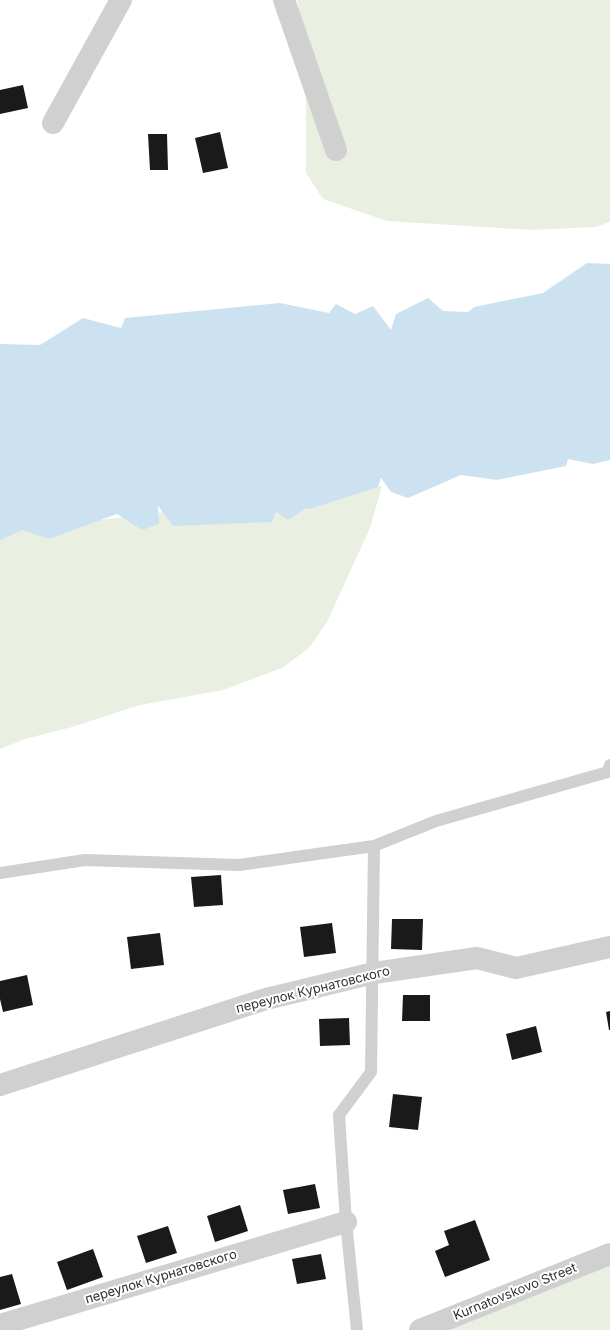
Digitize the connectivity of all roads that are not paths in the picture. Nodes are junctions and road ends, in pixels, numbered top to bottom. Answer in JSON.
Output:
{"nodes":[{"id":1,"x":121,"y":0,"type":"edge"},
{"id":2,"x":284,"y":0,"type":"edge"},
{"id":3,"x":54,"y":123,"type":"dead end"},
{"id":4,"x":336,"y":150,"type":"dead end"},
{"id":5,"x":610,"y":765,"type":"edge"},
{"id":6,"x":374,"y":846,"type":"junction"},
{"id":7,"x":0,"y":873,"type":"edge"},
{"id":8,"x":610,"y":947,"type":"edge"},
{"id":9,"x":374,"y":973,"type":"junction"},
{"id":10,"x":0,"y":1085,"type":"edge"},
{"id":11,"x":346,"y":1222,"type":"junction"},
{"id":12,"x":610,"y":1254,"type":"edge"},
{"id":13,"x":0,"y":1325,"type":"edge"},
{"id":14,"x":357,"y":1330,"type":"edge"},
{"id":15,"x":420,"y":1330,"type":"edge"}],
"edges":[{"from":1,"to":3,"type":"street"},
{"from":2,"to":4,"type":"street"},
{"from":5,"to":6,"type":"lane"},
{"from":6,"to":7,"type":"lane"},
{"from":6,"to":9,"type":"lane"},
{"from":8,"to":9,"type":"street","name":"переулок Курнатовского"},
{"from":9,"to":10,"type":"street","name":"переулок Курнатовского"},
{"from":9,"to":11,"type":"lane"},
{"from":11,"to":13,"type":"street","name":"переулок Курнатовского"},
{"from":11,"to":14,"type":"lane"},
{"from":12,"to":15,"type":"street","name":"Kurnatovskovo Street"}]}
